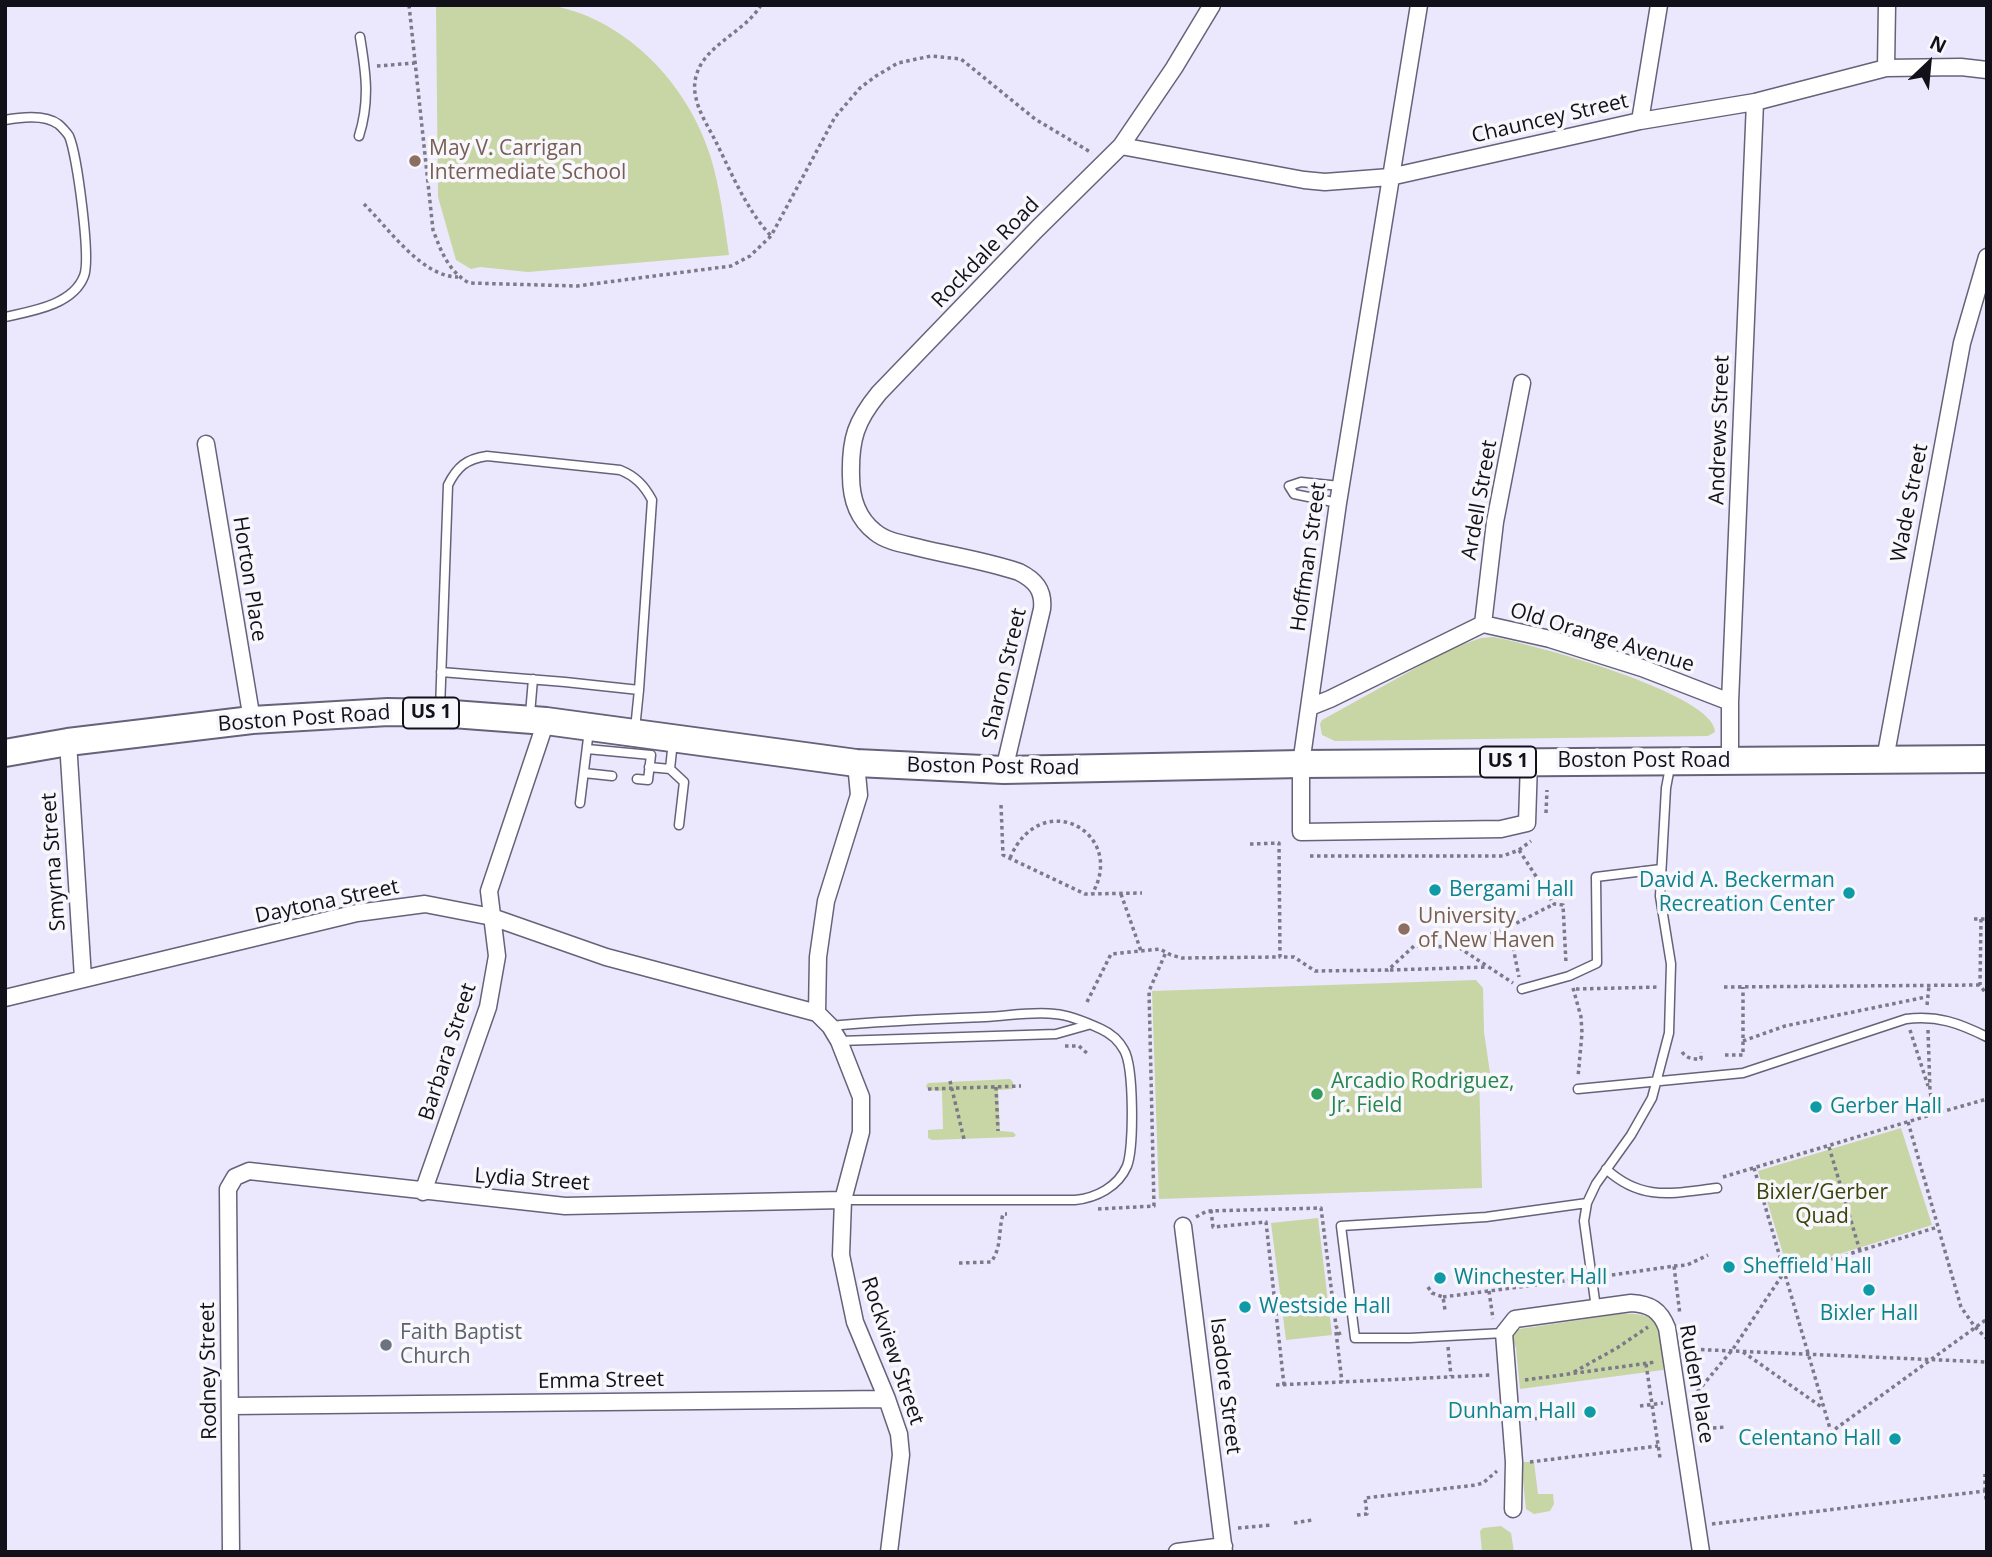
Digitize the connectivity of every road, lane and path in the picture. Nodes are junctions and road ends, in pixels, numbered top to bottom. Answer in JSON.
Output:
{"nodes":[{"id":1,"x":409,"y":5,"type":"edge"},
{"id":2,"x":761,"y":5,"type":"edge"},
{"id":3,"x":1212,"y":5,"type":"edge"},
{"id":4,"x":1419,"y":5,"type":"edge"},
{"id":5,"x":1659,"y":5,"type":"edge"},
{"id":6,"x":1887,"y":5,"type":"edge"},
{"id":7,"x":360,"y":37,"type":"dead end"},
{"id":8,"x":415,"y":63,"type":"junction"},
{"id":9,"x":365,"y":67,"type":"junction"},
{"id":10,"x":1886,"y":68,"type":"junction"},
{"id":11,"x":1987,"y":70,"type":"edge"},
{"id":12,"x":1755,"y":102,"type":"junction"},
{"id":13,"x":5,"y":120,"type":"edge"},
{"id":14,"x":1640,"y":121,"type":"junction"},
{"id":15,"x":359,"y":136,"type":"dead end"},
{"id":16,"x":1121,"y":146,"type":"junction"},
{"id":17,"x":1105,"y":163,"type":"junction"},
{"id":18,"x":1390,"y":177,"type":"junction"},
{"id":19,"x":364,"y":204,"type":"dead end"},
{"id":20,"x":771,"y":236,"type":"junction"},
{"id":21,"x":1987,"y":257,"type":"edge"},
{"id":22,"x":458,"y":277,"type":"junction"},
{"id":23,"x":5,"y":317,"type":"edge"},
{"id":24,"x":1522,"y":383,"type":"dead end"},
{"id":25,"x":206,"y":444,"type":"dead end"},
{"id":26,"x":1340,"y":486,"type":"junction"},
{"id":27,"x":1338,"y":503,"type":"junction"},
{"id":28,"x":882,"y":537,"type":"joint"},
{"id":29,"x":1483,"y":624,"type":"junction"},
{"id":30,"x":441,"y":672,"type":"junction"},
{"id":31,"x":533,"y":679,"type":"junction"},
{"id":32,"x":639,"y":690,"type":"junction"},
{"id":33,"x":1730,"y":702,"type":"junction"},
{"id":34,"x":1310,"y":707,"type":"junction"},
{"id":35,"x":439,"y":713,"type":"junction"},
{"id":36,"x":252,"y":720,"type":"junction"},
{"id":37,"x":538,"y":720,"type":"junction"},
{"id":38,"x":635,"y":733,"type":"junction"},
{"id":39,"x":588,"y":738,"type":"junction"},
{"id":40,"x":673,"y":738,"type":"junction"},
{"id":41,"x":68,"y":742,"type":"junction"},
{"id":42,"x":5,"y":753,"type":"edge"},
{"id":43,"x":1885,"y":759,"type":"junction"},
{"id":44,"x":1987,"y":759,"type":"edge"},
{"id":45,"x":1671,"y":760,"type":"junction"},
{"id":46,"x":1730,"y":760,"type":"junction"},
{"id":47,"x":1530,"y":762,"type":"junction"},
{"id":48,"x":856,"y":763,"type":"junction"},
{"id":49,"x":1301,"y":764,"type":"junction"},
{"id":50,"x":649,"y":767,"type":"junction"},
{"id":51,"x":670,"y":769,"type":"junction"},
{"id":52,"x":1004,"y":770,"type":"junction"},
{"id":53,"x":584,"y":773,"type":"junction"},
{"id":54,"x":612,"y":776,"type":"dead end"},
{"id":55,"x":637,"y":779,"type":"dead end"},
{"id":56,"x":580,"y":803,"type":"dead end"},
{"id":57,"x":1001,"y":805,"type":"dead end"},
{"id":58,"x":679,"y":825,"type":"dead end"},
{"id":59,"x":1250,"y":844,"type":"dead end"},
{"id":60,"x":1519,"y":850,"type":"dead end"},
{"id":61,"x":1010,"y":858,"type":"junction"},
{"id":62,"x":1661,"y":869,"type":"junction"},
{"id":63,"x":1142,"y":893,"type":"dead end"},
{"id":64,"x":1091,"y":894,"type":"junction"},
{"id":65,"x":1121,"y":894,"type":"junction"},
{"id":66,"x":1554,"y":904,"type":"junction"},
{"id":67,"x":492,"y":917,"type":"junction"},
{"id":68,"x":1974,"y":919,"type":"dead end"},
{"id":69,"x":1981,"y":919,"type":"junction"},
{"id":70,"x":1987,"y":919,"type":"edge"},
{"id":71,"x":1509,"y":927,"type":"junction"},
{"id":72,"x":1458,"y":947,"type":"junction"},
{"id":73,"x":1141,"y":951,"type":"junction"},
{"id":74,"x":1166,"y":952,"type":"junction"},
{"id":75,"x":1280,"y":957,"type":"junction"},
{"id":76,"x":1566,"y":965,"type":"dead end"},
{"id":77,"x":1987,"y":966,"type":"edge"},
{"id":78,"x":1489,"y":967,"type":"junction"},
{"id":79,"x":1980,"y":967,"type":"junction"},
{"id":80,"x":1388,"y":970,"type":"junction"},
{"id":81,"x":83,"y":978,"type":"junction"},
{"id":82,"x":1980,"y":985,"type":"junction"},
{"id":83,"x":1929,"y":986,"type":"junction"},
{"id":84,"x":1661,"y":987,"type":"dead end"},
{"id":85,"x":1724,"y":987,"type":"dead end"},
{"id":86,"x":1743,"y":987,"type":"junction"},
{"id":87,"x":1521,"y":989,"type":"junction"},
{"id":88,"x":1987,"y":995,"type":"edge"},
{"id":89,"x":5,"y":998,"type":"edge"},
{"id":90,"x":1926,"y":998,"type":"junction"},
{"id":91,"x":1087,"y":1002,"type":"dead end"},
{"id":92,"x":817,"y":1013,"type":"junction"},
{"id":93,"x":1928,"y":1017,"type":"junction"},
{"id":94,"x":1906,"y":1019,"type":"junction"},
{"id":95,"x":1088,"y":1025,"type":"junction"},
{"id":96,"x":830,"y":1026,"type":"junction"},
{"id":97,"x":1987,"y":1037,"type":"edge"},
{"id":98,"x":839,"y":1041,"type":"junction"},
{"id":99,"x":1743,"y":1041,"type":"junction"},
{"id":100,"x":1682,"y":1052,"type":"dead end"},
{"id":101,"x":1702,"y":1055,"type":"dead end"},
{"id":102,"x":1725,"y":1055,"type":"dead end"},
{"id":103,"x":1736,"y":1055,"type":"junction"},
{"id":104,"x":1737,"y":1060,"type":"dead end"},
{"id":105,"x":1658,"y":1080,"type":"junction"},
{"id":106,"x":950,"y":1082,"type":"dead end"},
{"id":107,"x":1021,"y":1086,"type":"dead end"},
{"id":108,"x":996,"y":1087,"type":"junction"},
{"id":109,"x":951,"y":1088,"type":"junction"},
{"id":110,"x":928,"y":1089,"type":"dead end"},
{"id":111,"x":1578,"y":1089,"type":"joint"},
{"id":112,"x":1930,"y":1091,"type":"junction"},
{"id":113,"x":1987,"y":1099,"type":"edge"},
{"id":114,"x":1934,"y":1114,"type":"junction"},
{"id":115,"x":1908,"y":1122,"type":"junction"},
{"id":116,"x":998,"y":1131,"type":"dead end"},
{"id":117,"x":964,"y":1139,"type":"dead end"},
{"id":118,"x":1829,"y":1147,"type":"junction"},
{"id":119,"x":1754,"y":1168,"type":"junction"},
{"id":120,"x":1606,"y":1169,"type":"junction"},
{"id":121,"x":1717,"y":1188,"type":"joint"},
{"id":122,"x":228,"y":1189,"type":"joint"},
{"id":123,"x":423,"y":1192,"type":"junction"},
{"id":124,"x":843,"y":1200,"type":"junction"},
{"id":125,"x":1587,"y":1203,"type":"junction"},
{"id":126,"x":1088,"y":1210,"type":"dead end"},
{"id":127,"x":1211,"y":1210,"type":"junction"},
{"id":128,"x":1015,"y":1213,"type":"dead end"},
{"id":129,"x":1184,"y":1226,"type":"joint"},
{"id":130,"x":1938,"y":1227,"type":"junction"},
{"id":131,"x":1860,"y":1251,"type":"junction"},
{"id":132,"x":1708,"y":1255,"type":"dead end"},
{"id":133,"x":959,"y":1263,"type":"dead end"},
{"id":134,"x":1674,"y":1266,"type":"dead end"},
{"id":135,"x":1783,"y":1274,"type":"junction"},
{"id":136,"x":1428,"y":1287,"type":"dead end"},
{"id":137,"x":1489,"y":1291,"type":"dead end"},
{"id":138,"x":1678,"y":1301,"type":"dead end"},
{"id":139,"x":1596,"y":1308,"type":"junction"},
{"id":140,"x":1445,"y":1310,"type":"dead end"},
{"id":141,"x":1663,"y":1317,"type":"junction"},
{"id":142,"x":1987,"y":1319,"type":"edge"},
{"id":143,"x":1336,"y":1326,"type":"junction"},
{"id":144,"x":1499,"y":1327,"type":"junction"},
{"id":145,"x":1975,"y":1327,"type":"junction"},
{"id":146,"x":1987,"y":1339,"type":"edge"},
{"id":147,"x":1345,"y":1341,"type":"dead end"},
{"id":148,"x":1439,"y":1345,"type":"dead end"},
{"id":149,"x":1733,"y":1349,"type":"junction"},
{"id":150,"x":1741,"y":1350,"type":"junction"},
{"id":151,"x":1810,"y":1353,"type":"junction"},
{"id":152,"x":1672,"y":1360,"type":"junction"},
{"id":153,"x":1930,"y":1360,"type":"junction"},
{"id":154,"x":1987,"y":1362,"type":"edge"},
{"id":155,"x":1497,"y":1374,"type":"dead end"},
{"id":156,"x":1570,"y":1375,"type":"junction"},
{"id":157,"x":1451,"y":1376,"type":"junction"},
{"id":158,"x":1519,"y":1381,"type":"dead end"},
{"id":159,"x":1342,"y":1382,"type":"junction"},
{"id":160,"x":1276,"y":1385,"type":"dead end"},
{"id":161,"x":1284,"y":1385,"type":"junction"},
{"id":162,"x":887,"y":1399,"type":"junction"},
{"id":163,"x":1678,"y":1401,"type":"junction"},
{"id":164,"x":1652,"y":1404,"type":"junction"},
{"id":165,"x":231,"y":1406,"type":"junction"},
{"id":166,"x":1640,"y":1406,"type":"dead end"},
{"id":167,"x":1825,"y":1409,"type":"junction"},
{"id":168,"x":1540,"y":1418,"type":"dead end"},
{"id":169,"x":1522,"y":1420,"type":"dead end"},
{"id":170,"x":1657,"y":1446,"type":"junction"},
{"id":171,"x":1660,"y":1458,"type":"dead end"},
{"id":172,"x":1504,"y":1462,"type":"dead end"},
{"id":173,"x":1534,"y":1462,"type":"dead end"},
{"id":174,"x":1985,"y":1474,"type":"edge"},
{"id":175,"x":1985,"y":1491,"type":"edge"},
{"id":176,"x":1987,"y":1504,"type":"edge"},
{"id":177,"x":1513,"y":1509,"type":"dead end"},
{"id":178,"x":1357,"y":1515,"type":"dead end"},
{"id":179,"x":1312,"y":1520,"type":"dead end"},
{"id":180,"x":1294,"y":1522,"type":"dead end"},
{"id":181,"x":1272,"y":1525,"type":"dead end"},
{"id":182,"x":1697,"y":1527,"type":"junction"},
{"id":183,"x":1238,"y":1528,"type":"dead end"},
{"id":184,"x":1224,"y":1549,"type":"edge"},
{"id":185,"x":231,"y":1552,"type":"edge"},
{"id":186,"x":889,"y":1552,"type":"edge"},
{"id":187,"x":1177,"y":1552,"type":"edge"},
{"id":188,"x":1701,"y":1552,"type":"edge"}],
"edges":[{"from":1,"to":8,"type":"path"},
{"from":2,"to":20,"type":"path"},
{"from":3,"to":16,"type":"street","name":"Rockdale Road"},
{"from":4,"to":18,"type":"street","name":"Hoffman Street"},
{"from":5,"to":14,"type":"street"},
{"from":6,"to":10,"type":"street"},
{"from":7,"to":9,"type":"lane"},
{"from":8,"to":9,"type":"path"},
{"from":8,"to":22,"type":"path"},
{"from":9,"to":15,"type":"lane"},
{"from":10,"to":11,"type":"street","name":"Chauncey Street"},
{"from":10,"to":12,"type":"street","name":"Chauncey Street"},
{"from":12,"to":14,"type":"street","name":"Chauncey Street"},
{"from":12,"to":33,"type":"street","name":"Andrews Street"},
{"from":13,"to":23,"type":"lane"},
{"from":14,"to":18,"type":"street","name":"Chauncey Street"},
{"from":16,"to":17,"type":"street","name":"Rockdale Road"},
{"from":16,"to":18,"type":"street","name":"Chauncey Street"},
{"from":17,"to":20,"type":"path"},
{"from":17,"to":28,"type":"street","name":"Rockdale Road"},
{"from":18,"to":26,"type":"street","name":"Hoffman Street"},
{"from":19,"to":22,"type":"path"},
{"from":20,"to":22,"type":"path"},
{"from":21,"to":43,"type":"street","name":"Wade Street"},
{"from":24,"to":29,"type":"street","name":"Ardell Street"},
{"from":25,"to":36,"type":"street","name":"Horton Place"},
{"from":26,"to":27,"type":"street","name":"Hoffman Street"},
{"from":26,"to":27,"type":"lane"},
{"from":27,"to":34,"type":"street","name":"Hoffman Street"},
{"from":28,"to":52,"type":"street","name":"Sharon Street"},
{"from":29,"to":33,"type":"street","name":"Old Orange Avenue"},
{"from":29,"to":34,"type":"street","name":"Old Orange Avenue"},
{"from":30,"to":31,"type":"lane"},
{"from":30,"to":32,"type":"lane"},
{"from":30,"to":35,"type":"lane"},
{"from":31,"to":32,"type":"lane"},
{"from":31,"to":37,"type":"lane"},
{"from":32,"to":38,"type":"lane"},
{"from":33,"to":46,"type":"street","name":"Andrews Street"},
{"from":34,"to":49,"type":"street","name":"Hoffman Street"},
{"from":35,"to":36,"type":"main road","name":"Boston Post Road","number":"US 1"},
{"from":35,"to":37,"type":"main road","name":"Boston Post Road","number":"US 1"},
{"from":36,"to":41,"type":"main road","name":"Boston Post Road","number":"US 1"},
{"from":37,"to":39,"type":"main road","name":"Boston Post Road","number":"US 1"},
{"from":37,"to":67,"type":"street","name":"Barbara Street"},
{"from":38,"to":39,"type":"main road","name":"Boston Post Road","number":"US 1"},
{"from":38,"to":40,"type":"main road","name":"Boston Post Road","number":"US 1"},
{"from":39,"to":50,"type":"lane"},
{"from":39,"to":53,"type":"lane"},
{"from":40,"to":48,"type":"main road","name":"Boston Post Road","number":"US 1"},
{"from":40,"to":51,"type":"lane"},
{"from":41,"to":42,"type":"main road","name":"Boston Post Road","number":"US 1"},
{"from":41,"to":81,"type":"street","name":"Smyrna Street"},
{"from":43,"to":44,"type":"main road","name":"Boston Post Road","number":"US 1"},
{"from":43,"to":46,"type":"main road","name":"Boston Post Road","number":"US 1"},
{"from":45,"to":46,"type":"main road","name":"Boston Post Road","number":"US 1"},
{"from":45,"to":47,"type":"main road","name":"Boston Post Road","number":"US 1"},
{"from":45,"to":62,"type":"lane"},
{"from":47,"to":49,"type":"main road","name":"Boston Post Road","number":"US 1"},
{"from":47,"to":49,"type":"street","name":"Hoffman Street"},
{"from":48,"to":52,"type":"main road","name":"Boston Post Road","number":"US 1"},
{"from":48,"to":92,"type":"street"},
{"from":49,"to":52,"type":"main road","name":"Boston Post Road","number":"US 1"},
{"from":50,"to":51,"type":"lane"},
{"from":50,"to":55,"type":"lane"},
{"from":51,"to":58,"type":"lane"},
{"from":53,"to":54,"type":"lane"},
{"from":53,"to":56,"type":"lane"},
{"from":57,"to":61,"type":"path"},
{"from":59,"to":75,"type":"path"},
{"from":60,"to":66,"type":"path"},
{"from":61,"to":64,"type":"path"},
{"from":61,"to":64,"type":"path"},
{"from":62,"to":87,"type":"lane"},
{"from":62,"to":105,"type":"lane"},
{"from":63,"to":65,"type":"path"},
{"from":64,"to":65,"type":"path"},
{"from":65,"to":73,"type":"path"},
{"from":66,"to":71,"type":"path"},
{"from":66,"to":76,"type":"path"},
{"from":67,"to":81,"type":"street","name":"Daytona Street"},
{"from":67,"to":92,"type":"street","name":"Daytona Street"},
{"from":67,"to":123,"type":"street","name":"Barbara Street"},
{"from":68,"to":69,"type":"path"},
{"from":69,"to":70,"type":"path"},
{"from":69,"to":79,"type":"path"},
{"from":71,"to":72,"type":"path"},
{"from":71,"to":87,"type":"path"},
{"from":72,"to":78,"type":"path"},
{"from":72,"to":80,"type":"path"},
{"from":73,"to":74,"type":"path"},
{"from":73,"to":91,"type":"path"},
{"from":74,"to":75,"type":"path"},
{"from":74,"to":126,"type":"path"},
{"from":75,"to":80,"type":"path"},
{"from":77,"to":79,"type":"path"},
{"from":78,"to":80,"type":"path"},
{"from":78,"to":87,"type":"path"},
{"from":79,"to":82,"type":"path"},
{"from":81,"to":89,"type":"street","name":"Daytona Street"},
{"from":82,"to":83,"type":"path"},
{"from":82,"to":88,"type":"path"},
{"from":83,"to":86,"type":"path"},
{"from":83,"to":90,"type":"path"},
{"from":84,"to":111,"type":"path"},
{"from":85,"to":86,"type":"path"},
{"from":86,"to":99,"type":"path"},
{"from":90,"to":93,"type":"path"},
{"from":90,"to":99,"type":"path"},
{"from":92,"to":96,"type":"street","name":"Rockview Street"},
{"from":93,"to":94,"type":"lane"},
{"from":93,"to":97,"type":"lane"},
{"from":93,"to":112,"type":"path"},
{"from":94,"to":105,"type":"lane"},
{"from":94,"to":112,"type":"path"},
{"from":95,"to":96,"type":"lane"},
{"from":95,"to":98,"type":"lane"},
{"from":95,"to":124,"type":"lane"},
{"from":96,"to":98,"type":"street","name":"Rockview Street"},
{"from":98,"to":124,"type":"street","name":"Rockview Street"},
{"from":99,"to":103,"type":"path"},
{"from":100,"to":101,"type":"path"},
{"from":102,"to":103,"type":"path"},
{"from":103,"to":104,"type":"path"},
{"from":105,"to":111,"type":"lane"},
{"from":105,"to":120,"type":"lane"},
{"from":106,"to":109,"type":"path"},
{"from":107,"to":108,"type":"path"},
{"from":108,"to":109,"type":"path"},
{"from":108,"to":116,"type":"path"},
{"from":109,"to":110,"type":"path"},
{"from":109,"to":117,"type":"path"},
{"from":112,"to":114,"type":"path"},
{"from":113,"to":114,"type":"path"},
{"from":114,"to":115,"type":"path"},
{"from":115,"to":118,"type":"path"},
{"from":115,"to":130,"type":"path"},
{"from":118,"to":119,"type":"path"},
{"from":118,"to":131,"type":"path"},
{"from":119,"to":121,"type":"path"},
{"from":119,"to":135,"type":"path"},
{"from":120,"to":121,"type":"lane"},
{"from":120,"to":125,"type":"lane"},
{"from":122,"to":123,"type":"street","name":"Lydia Street"},
{"from":122,"to":165,"type":"street","name":"Rodney Street"},
{"from":123,"to":124,"type":"street","name":"Lydia Street"},
{"from":124,"to":162,"type":"street","name":"Rockview Street"},
{"from":125,"to":139,"type":"lane"},
{"from":125,"to":144,"type":"lane"},
{"from":127,"to":129,"type":"path"},
{"from":127,"to":143,"type":"path"},
{"from":127,"to":161,"type":"path"},
{"from":128,"to":133,"type":"path"},
{"from":129,"to":184,"type":"street","name":"Isadore Street"},
{"from":130,"to":131,"type":"path"},
{"from":130,"to":145,"type":"path"},
{"from":131,"to":135,"type":"path"},
{"from":132,"to":134,"type":"path"},
{"from":135,"to":149,"type":"path"},
{"from":135,"to":151,"type":"path"},
{"from":136,"to":140,"type":"path"},
{"from":137,"to":144,"type":"path"},
{"from":138,"to":141,"type":"path"},
{"from":139,"to":141,"type":"street","name":"Ruden Place"},
{"from":139,"to":144,"type":"street","name":"Ruden Place"},
{"from":141,"to":152,"type":"street","name":"Ruden Place"},
{"from":141,"to":156,"type":"path"},
{"from":142,"to":145,"type":"path"},
{"from":143,"to":147,"type":"path"},
{"from":143,"to":159,"type":"path"},
{"from":144,"to":177,"type":"street"},
{"from":145,"to":146,"type":"path"},
{"from":145,"to":153,"type":"path"},
{"from":148,"to":157,"type":"path"},
{"from":149,"to":150,"type":"path"},
{"from":149,"to":152,"type":"path"},
{"from":149,"to":163,"type":"path"},
{"from":150,"to":151,"type":"path"},
{"from":150,"to":167,"type":"path"},
{"from":151,"to":153,"type":"path"},
{"from":151,"to":167,"type":"path"},
{"from":152,"to":163,"type":"street","name":"Ruden Place"},
{"from":153,"to":154,"type":"path"},
{"from":153,"to":167,"type":"path"},
{"from":155,"to":157,"type":"path"},
{"from":156,"to":158,"type":"path"},
{"from":156,"to":164,"type":"path"},
{"from":157,"to":159,"type":"path"},
{"from":159,"to":161,"type":"path"},
{"from":160,"to":161,"type":"path"},
{"from":162,"to":165,"type":"street","name":"Emma Street"},
{"from":162,"to":186,"type":"street","name":"Rockview Street"},
{"from":163,"to":164,"type":"path"},
{"from":163,"to":182,"type":"street","name":"Ruden Place"},
{"from":164,"to":166,"type":"path"},
{"from":164,"to":170,"type":"path"},
{"from":165,"to":185,"type":"street","name":"Rodney Street"},
{"from":168,"to":169,"type":"path"},
{"from":170,"to":171,"type":"path"},
{"from":170,"to":173,"type":"path"},
{"from":172,"to":178,"type":"path"},
{"from":174,"to":175,"type":"path"},
{"from":175,"to":176,"type":"path"},
{"from":175,"to":182,"type":"path"},
{"from":179,"to":180,"type":"path"},
{"from":181,"to":183,"type":"path"},
{"from":182,"to":188,"type":"street","name":"Ruden Place"},
{"from":184,"to":187,"type":"street"}]}
